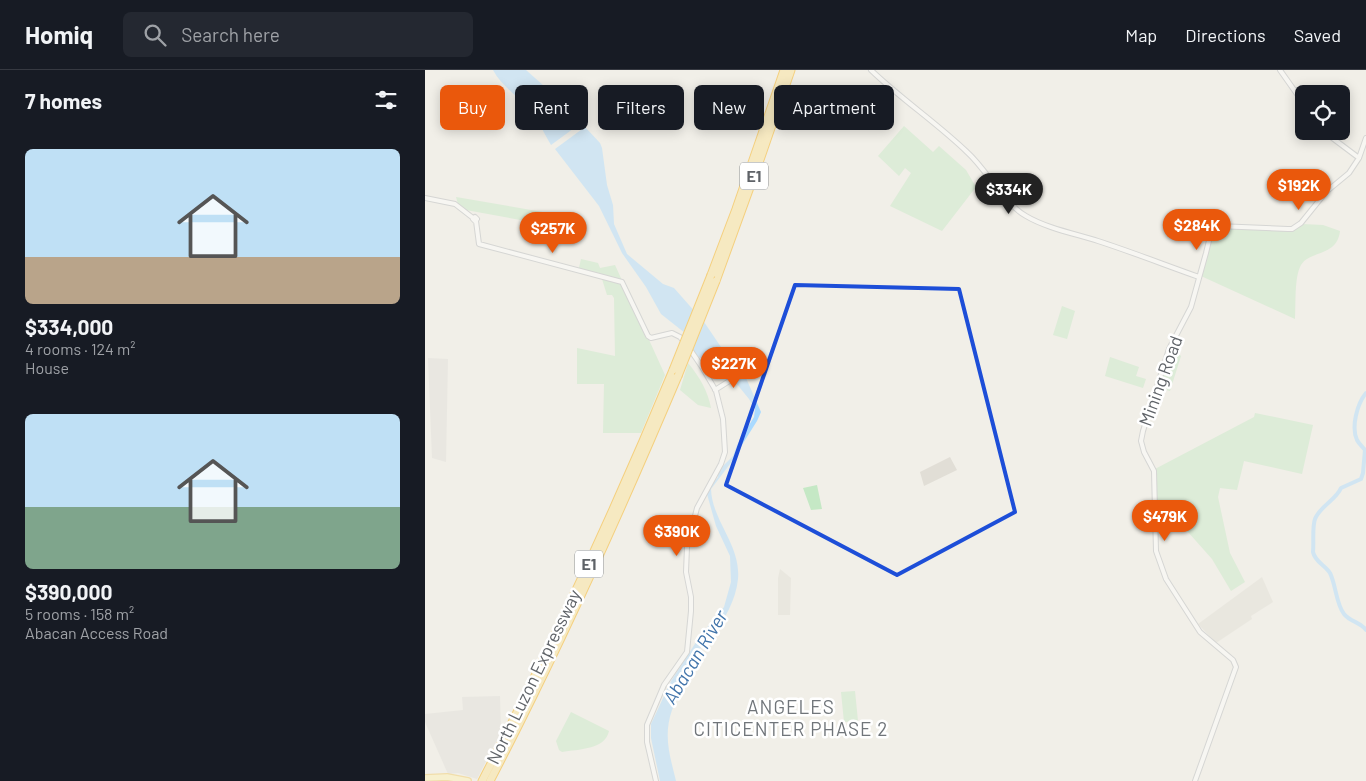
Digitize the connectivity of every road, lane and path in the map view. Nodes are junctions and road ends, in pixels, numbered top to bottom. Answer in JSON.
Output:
{"nodes":[{"id":1,"x":784,"y":70,"type":"edge"},
{"id":2,"x":791,"y":70,"type":"edge"},
{"id":3,"x":871,"y":70,"type":"edge"},
{"id":4,"x":1280,"y":70,"type":"edge"},
{"id":5,"x":1295,"y":91,"type":"edge"},
{"id":6,"x":1366,"y":138,"type":"edge"},
{"id":7,"x":1335,"y":140,"type":"edge"},
{"id":8,"x":1359,"y":158,"type":"junction"},
{"id":9,"x":425,"y":198,"type":"edge"},
{"id":10,"x":1199,"y":277,"type":"junction"},
{"id":11,"x":713,"y":278,"type":"junction"},
{"id":12,"x":676,"y":373,"type":"junction"},
{"id":13,"x":742,"y":373,"type":"dead end"},
{"id":14,"x":716,"y":389,"type":"junction"},
{"id":15,"x":425,"y":778,"type":"edge"},
{"id":16,"x":468,"y":781,"type":"edge"},
{"id":17,"x":482,"y":781,"type":"edge"},
{"id":18,"x":490,"y":781,"type":"edge"},
{"id":19,"x":655,"y":781,"type":"edge"},
{"id":20,"x":1195,"y":781,"type":"edge"}],
"edges":[{"from":1,"to":11,"type":"highway","name":"North Luzon Expressway","number":"E1"},
{"from":2,"to":11,"type":"highway","name":"North Luzon Expressway","number":"E1"},
{"from":3,"to":10,"type":"street"},
{"from":4,"to":5,"type":"street"},
{"from":6,"to":8,"type":"street"},
{"from":7,"to":8,"type":"street"},
{"from":8,"to":10,"type":"street"},
{"from":9,"to":14,"type":"street"},
{"from":10,"to":20,"type":"street","name":"Mining Road"},
{"from":11,"to":12,"type":"highway","name":"North Luzon Expressway","number":"E1","bridge":true},
{"from":12,"to":17,"type":"highway","name":"North Luzon Expressway","number":"E1"},
{"from":12,"to":18,"type":"highway","name":"North Luzon Expressway","number":"E1"},
{"from":13,"to":14,"type":"street"},
{"from":14,"to":19,"type":"street"},
{"from":15,"to":16,"type":"main road"}]}
